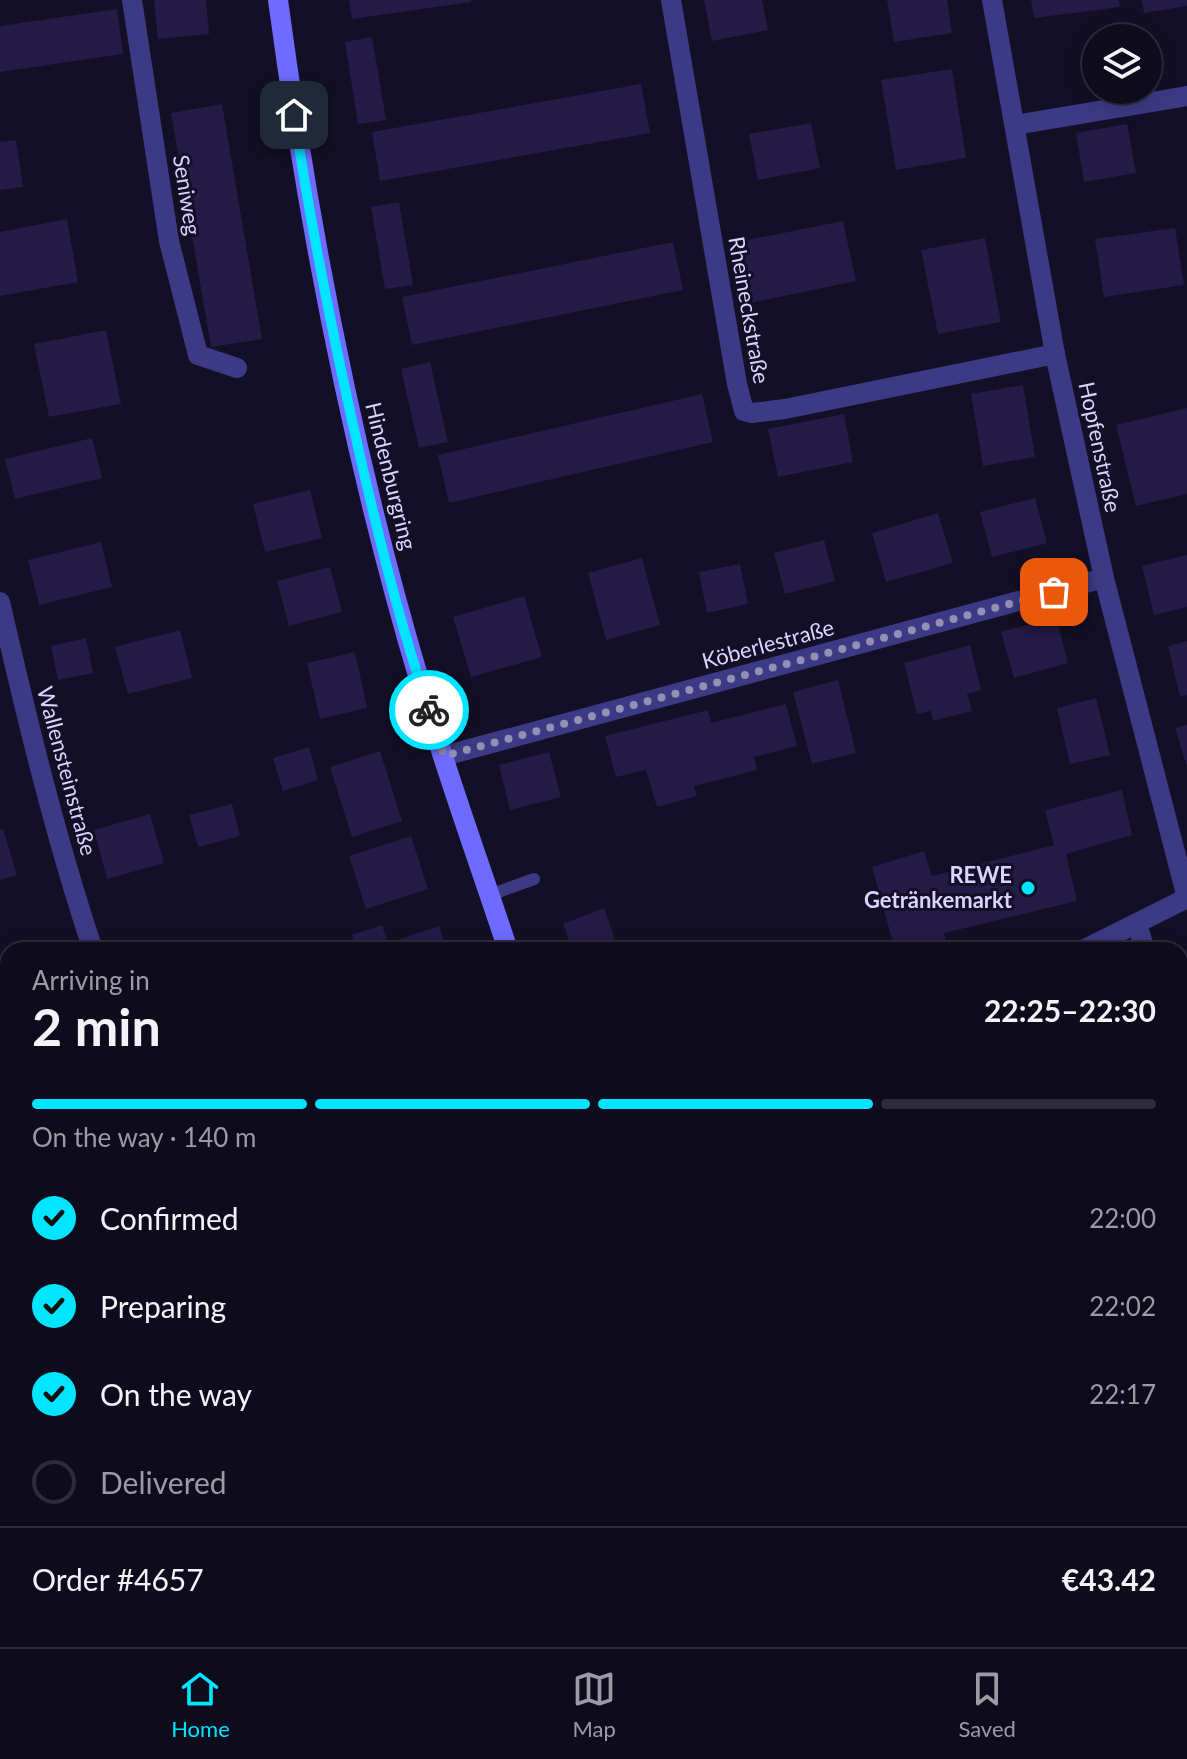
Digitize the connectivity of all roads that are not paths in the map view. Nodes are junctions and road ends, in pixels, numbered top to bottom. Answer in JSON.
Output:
{"nodes":[{"id":1,"x":132,"y":0,"type":"edge"},
{"id":2,"x":278,"y":0,"type":"edge"},
{"id":3,"x":671,"y":0,"type":"edge"},
{"id":4,"x":992,"y":0,"type":"edge"},
{"id":5,"x":1187,"y":96,"type":"edge"},
{"id":6,"x":1015,"y":125,"type":"junction"},
{"id":7,"x":1055,"y":354,"type":"junction"},
{"id":8,"x":237,"y":368,"type":"dead end"},
{"id":9,"x":1104,"y":578,"type":"junction"},
{"id":10,"x":0,"y":602,"type":"edge"},
{"id":11,"x":444,"y":756,"type":"junction"},
{"id":12,"x":534,"y":879,"type":"dead end"},
{"id":13,"x":490,"y":895,"type":"junction"},
{"id":14,"x":1187,"y":898,"type":"edge"},
{"id":15,"x":1137,"y":924,"type":"junction"},
{"id":16,"x":90,"y":942,"type":"edge"},
{"id":17,"x":505,"y":942,"type":"edge"},
{"id":18,"x":1100,"y":942,"type":"edge"},
{"id":19,"x":1143,"y":942,"type":"edge"}],
"edges":[{"from":1,"to":8,"type":"street","name":"Seniweg"},
{"from":2,"to":11,"type":"main road","name":"Hindenburgring"},
{"from":3,"to":7,"type":"street","name":"Rheineckstraße"},
{"from":4,"to":6,"type":"street","name":"Hopfenstraße"},
{"from":5,"to":6,"type":"street"},
{"from":6,"to":7,"type":"street","name":"Hopfenstraße"},
{"from":7,"to":9,"type":"street","name":"Hopfenstraße"},
{"from":9,"to":11,"type":"street","name":"Köberlestraße"},
{"from":9,"to":14,"type":"street","name":"Hopfenstraße"},
{"from":10,"to":16,"type":"street","name":"Wallensteinstraße"},
{"from":11,"to":13,"type":"main road","name":"Hindenburgring"},
{"from":12,"to":13,"type":"lane"},
{"from":13,"to":17,"type":"main road","name":"Hindenburgring"},
{"from":14,"to":15,"type":"street"},
{"from":15,"to":18,"type":"street"},
{"from":15,"to":19,"type":"street"}]}
